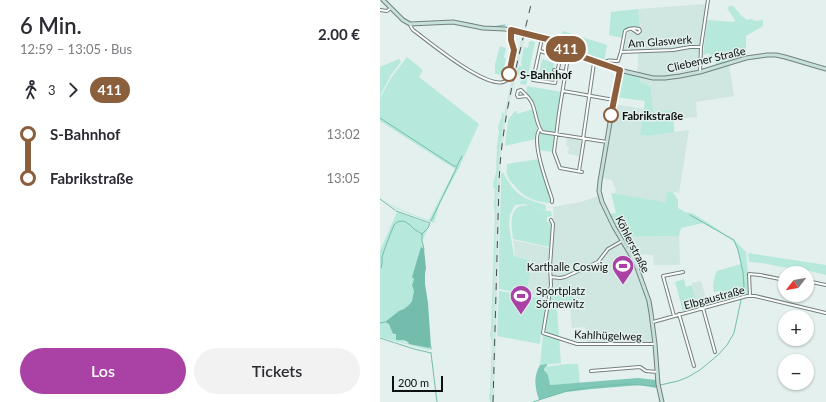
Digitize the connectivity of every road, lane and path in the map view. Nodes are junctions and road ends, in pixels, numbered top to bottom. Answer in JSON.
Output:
{"nodes":[{"id":1,"x":383,"y":0,"type":"edge"},
{"id":2,"x":708,"y":0,"type":"edge"},
{"id":3,"x":391,"y":8,"type":"junction"},
{"id":4,"x":380,"y":10,"type":"edge"},
{"id":5,"x":410,"y":24,"type":"junction"},
{"id":6,"x":632,"y":29,"type":"dead end"},
{"id":7,"x":511,"y":30,"type":"junction"},
{"id":8,"x":541,"y":44,"type":"dead end"},
{"id":9,"x":701,"y":47,"type":"junction"},
{"id":10,"x":540,"y":51,"type":"junction"},
{"id":11,"x":569,"y":52,"type":"junction"},
{"id":12,"x":621,"y":52,"type":"junction"},
{"id":13,"x":594,"y":62,"type":"junction"},
{"id":14,"x":605,"y":63,"type":"junction"},
{"id":15,"x":536,"y":66,"type":"junction"},
{"id":16,"x":540,"y":66,"type":"dead end"},
{"id":17,"x":826,"y":69,"type":"edge"},
{"id":18,"x":554,"y":70,"type":"dead end"},
{"id":19,"x":620,"y":70,"type":"junction"},
{"id":20,"x":558,"y":71,"type":"junction"},
{"id":21,"x":566,"y":72,"type":"junction"},
{"id":22,"x":700,"y":72,"type":"junction"},
{"id":23,"x":563,"y":91,"type":"junction"},
{"id":24,"x":527,"y":96,"type":"junction"},
{"id":25,"x":590,"y":96,"type":"junction"},
{"id":26,"x":614,"y":100,"type":"junction"},
{"id":27,"x":540,"y":129,"type":"junction"},
{"id":28,"x":556,"y":134,"type":"junction"},
{"id":29,"x":584,"y":139,"type":"junction"},
{"id":30,"x":607,"y":142,"type":"junction"},
{"id":31,"x":552,"y":202,"type":"dead end"},
{"id":32,"x":551,"y":220,"type":"dead end"},
{"id":33,"x":622,"y":241,"type":"junction"},
{"id":34,"x":683,"y":272,"type":"dead end"},
{"id":35,"x":551,"y":277,"type":"junction"},
{"id":36,"x":778,"y":279,"type":"edge"},
{"id":37,"x":814,"y":282,"type":"edge"},
{"id":38,"x":826,"y":285,"type":"edge"},
{"id":39,"x":750,"y":296,"type":"junction"},
{"id":40,"x":703,"y":308,"type":"junction"},
{"id":41,"x":826,"y":313,"type":"edge"},
{"id":42,"x":679,"y":314,"type":"junction"},
{"id":43,"x":674,"y":316,"type":"junction"},
{"id":44,"x":652,"y":322,"type":"junction"},
{"id":45,"x":655,"y":344,"type":"junction"},
{"id":46,"x":715,"y":352,"type":"dead end"},
{"id":47,"x":694,"y":366,"type":"dead end"},
{"id":48,"x":591,"y":371,"type":"dead end"},
{"id":49,"x":657,"y":372,"type":"junction"},
{"id":50,"x":662,"y":402,"type":"edge"}],
"edges":[{"from":1,"to":3,"type":"street"},
{"from":2,"to":9,"type":"street"},
{"from":3,"to":4,"type":"street"},
{"from":3,"to":5,"type":"street"},
{"from":5,"to":7,"type":"street","name":"Cliebener Straße"},
{"from":5,"to":7,"type":"street"},
{"from":6,"to":12,"type":"street","name":"Am Glaswerk"},
{"from":7,"to":11,"type":"street","name":"Cliebener Straße","bridge":true},
{"from":8,"to":10,"type":"street"},
{"from":9,"to":12,"type":"street","name":"Am Glaswerk"},
{"from":9,"to":22,"type":"street"},
{"from":10,"to":15,"type":"street"},
{"from":10,"to":20,"type":"street"},
{"from":11,"to":13,"type":"street","name":"Cliebener Straße"},
{"from":11,"to":21,"type":"street"},
{"from":12,"to":14,"type":"street","name":"Am Glaswerk"},
{"from":13,"to":14,"type":"street","name":"Cliebener Straße"},
{"from":13,"to":25,"type":"street"},
{"from":14,"to":19,"type":"street","name":"Cliebener Straße"},
{"from":15,"to":16,"type":"street"},
{"from":15,"to":20,"type":"street"},
{"from":17,"to":22,"type":"street","name":"Cliebener Straße"},
{"from":18,"to":20,"type":"street"},
{"from":19,"to":22,"type":"street","name":"Cliebener Straße"},
{"from":19,"to":26,"type":"street"},
{"from":20,"to":21,"type":"street"},
{"from":21,"to":23,"type":"street"},
{"from":23,"to":25,"type":"street"},
{"from":23,"to":28,"type":"street"},
{"from":24,"to":24,"type":"street"},
{"from":24,"to":27,"type":"street"},
{"from":25,"to":26,"type":"street"},
{"from":25,"to":29,"type":"street"},
{"from":26,"to":30,"type":"street"},
{"from":27,"to":28,"type":"street"},
{"from":27,"to":31,"type":"street"},
{"from":28,"to":29,"type":"street"},
{"from":28,"to":29,"type":"street"},
{"from":29,"to":30,"type":"street"},
{"from":30,"to":33,"type":"street","name":"Köhlerstraße"},
{"from":32,"to":35,"type":"street"},
{"from":33,"to":35,"type":"street"},
{"from":33,"to":44,"type":"street","name":"Köhlerstraße"},
{"from":34,"to":43,"type":"street"},
{"from":35,"to":45,"type":"street","name":"Kahlhügelweg"},
{"from":36,"to":39,"type":"street"},
{"from":37,"to":38,"type":"street"},
{"from":39,"to":40,"type":"street","name":"Elbgaustraße"},
{"from":39,"to":41,"type":"street","name":"Elbgaustraße"},
{"from":40,"to":42,"type":"street","name":"Elbgaustraße"},
{"from":40,"to":46,"type":"street"},
{"from":42,"to":43,"type":"street","name":"Elbgaustraße"},
{"from":42,"to":47,"type":"street"},
{"from":43,"to":44,"type":"street","name":"Elbgaustraße"},
{"from":44,"to":45,"type":"street","name":"Köhlerstraße"},
{"from":45,"to":49,"type":"street","name":"Köhlerstraße"},
{"from":48,"to":49,"type":"street"},
{"from":49,"to":50,"type":"street","name":"Köhlerstraße"}]}
